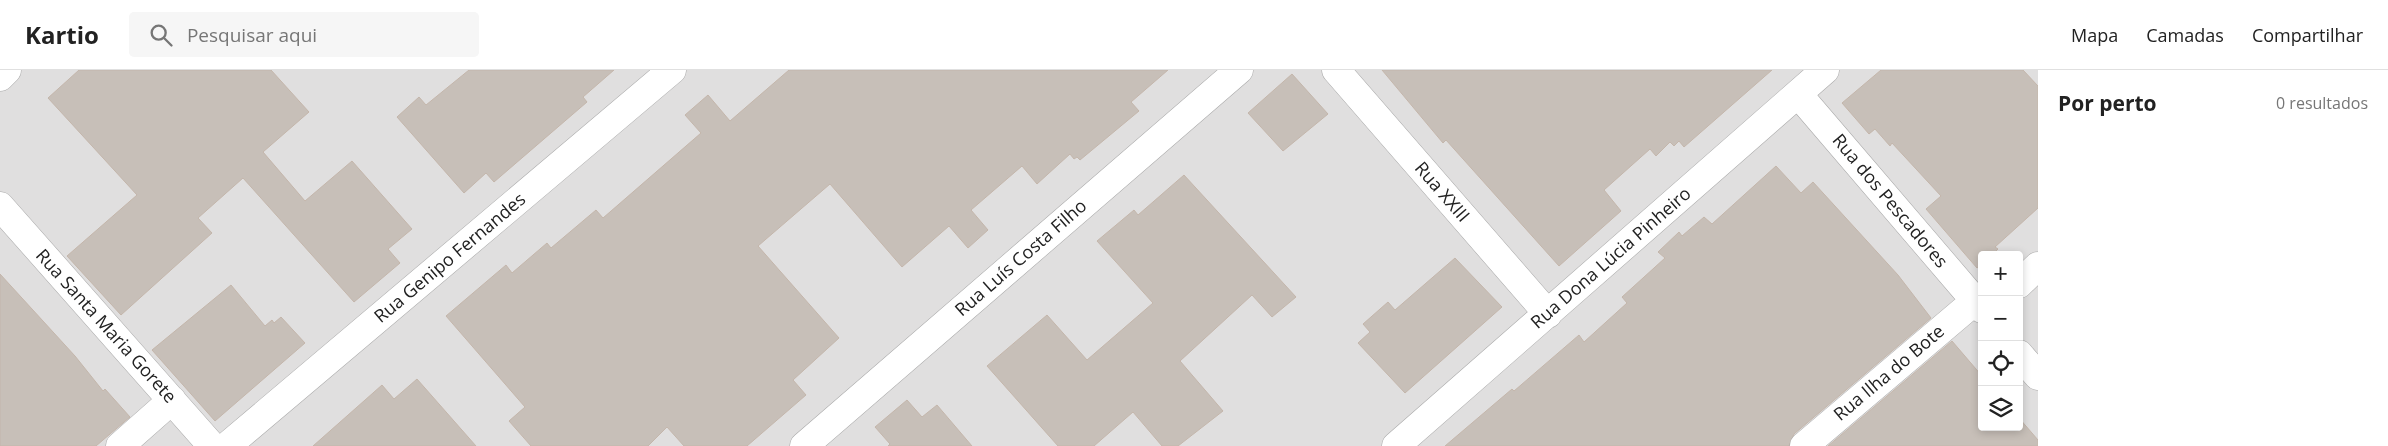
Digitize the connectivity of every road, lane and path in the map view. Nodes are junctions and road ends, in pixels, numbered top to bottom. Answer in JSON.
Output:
{"nodes":[{"id":1,"x":8,"y":70,"type":"edge"},
{"id":2,"x":672,"y":70,"type":"edge"},
{"id":3,"x":1239,"y":70,"type":"edge"},
{"id":4,"x":1336,"y":70,"type":"edge"},
{"id":5,"x":1825,"y":70,"type":"edge"},
{"id":6,"x":0,"y":76,"type":"edge"},
{"id":7,"x":1798,"y":94,"type":"junction"},
{"id":8,"x":2,"y":212,"type":"edge"},
{"id":9,"x":2038,"y":266,"type":"edge"},
{"id":10,"x":2023,"y":280,"type":"edge"},
{"id":11,"x":1978,"y":305,"type":"edge"},
{"id":12,"x":1548,"y":314,"type":"junction"},
{"id":13,"x":2023,"y":359,"type":"edge"},
{"id":14,"x":2038,"y":376,"type":"edge"},
{"id":15,"x":172,"y":400,"type":"junction"},
{"id":16,"x":120,"y":446,"type":"edge"},
{"id":17,"x":212,"y":446,"type":"edge"},
{"id":18,"x":227,"y":446,"type":"edge"},
{"id":19,"x":804,"y":446,"type":"edge"},
{"id":20,"x":1396,"y":446,"type":"edge"},
{"id":21,"x":1804,"y":446,"type":"edge"}],
"edges":[{"from":1,"to":6,"type":"street"},
{"from":2,"to":18,"type":"street","name":"Rua Genipo Fernandes"},
{"from":3,"to":19,"type":"street","name":"Rua Luís Costa Filho"},
{"from":4,"to":12,"type":"street","name":"Rua XXIII"},
{"from":5,"to":7,"type":"street","name":"Rua Dona Lúcia Pinheiro"},
{"from":7,"to":11,"type":"street","name":"Rua dos Pescadores"},
{"from":7,"to":12,"type":"street","name":"Rua Dona Lúcia Pinheiro"},
{"from":8,"to":15,"type":"street","name":"Rua Santa Maria Gorete"},
{"from":9,"to":10,"type":"street"},
{"from":11,"to":21,"type":"street","name":"Rua Ilha do Bote"},
{"from":12,"to":20,"type":"street","name":"Rua Dona Lúcia Pinheiro"},
{"from":13,"to":14,"type":"street"},
{"from":15,"to":16,"type":"street"},
{"from":15,"to":17,"type":"street","name":"Rua Santa Maria Gorete"}]}
